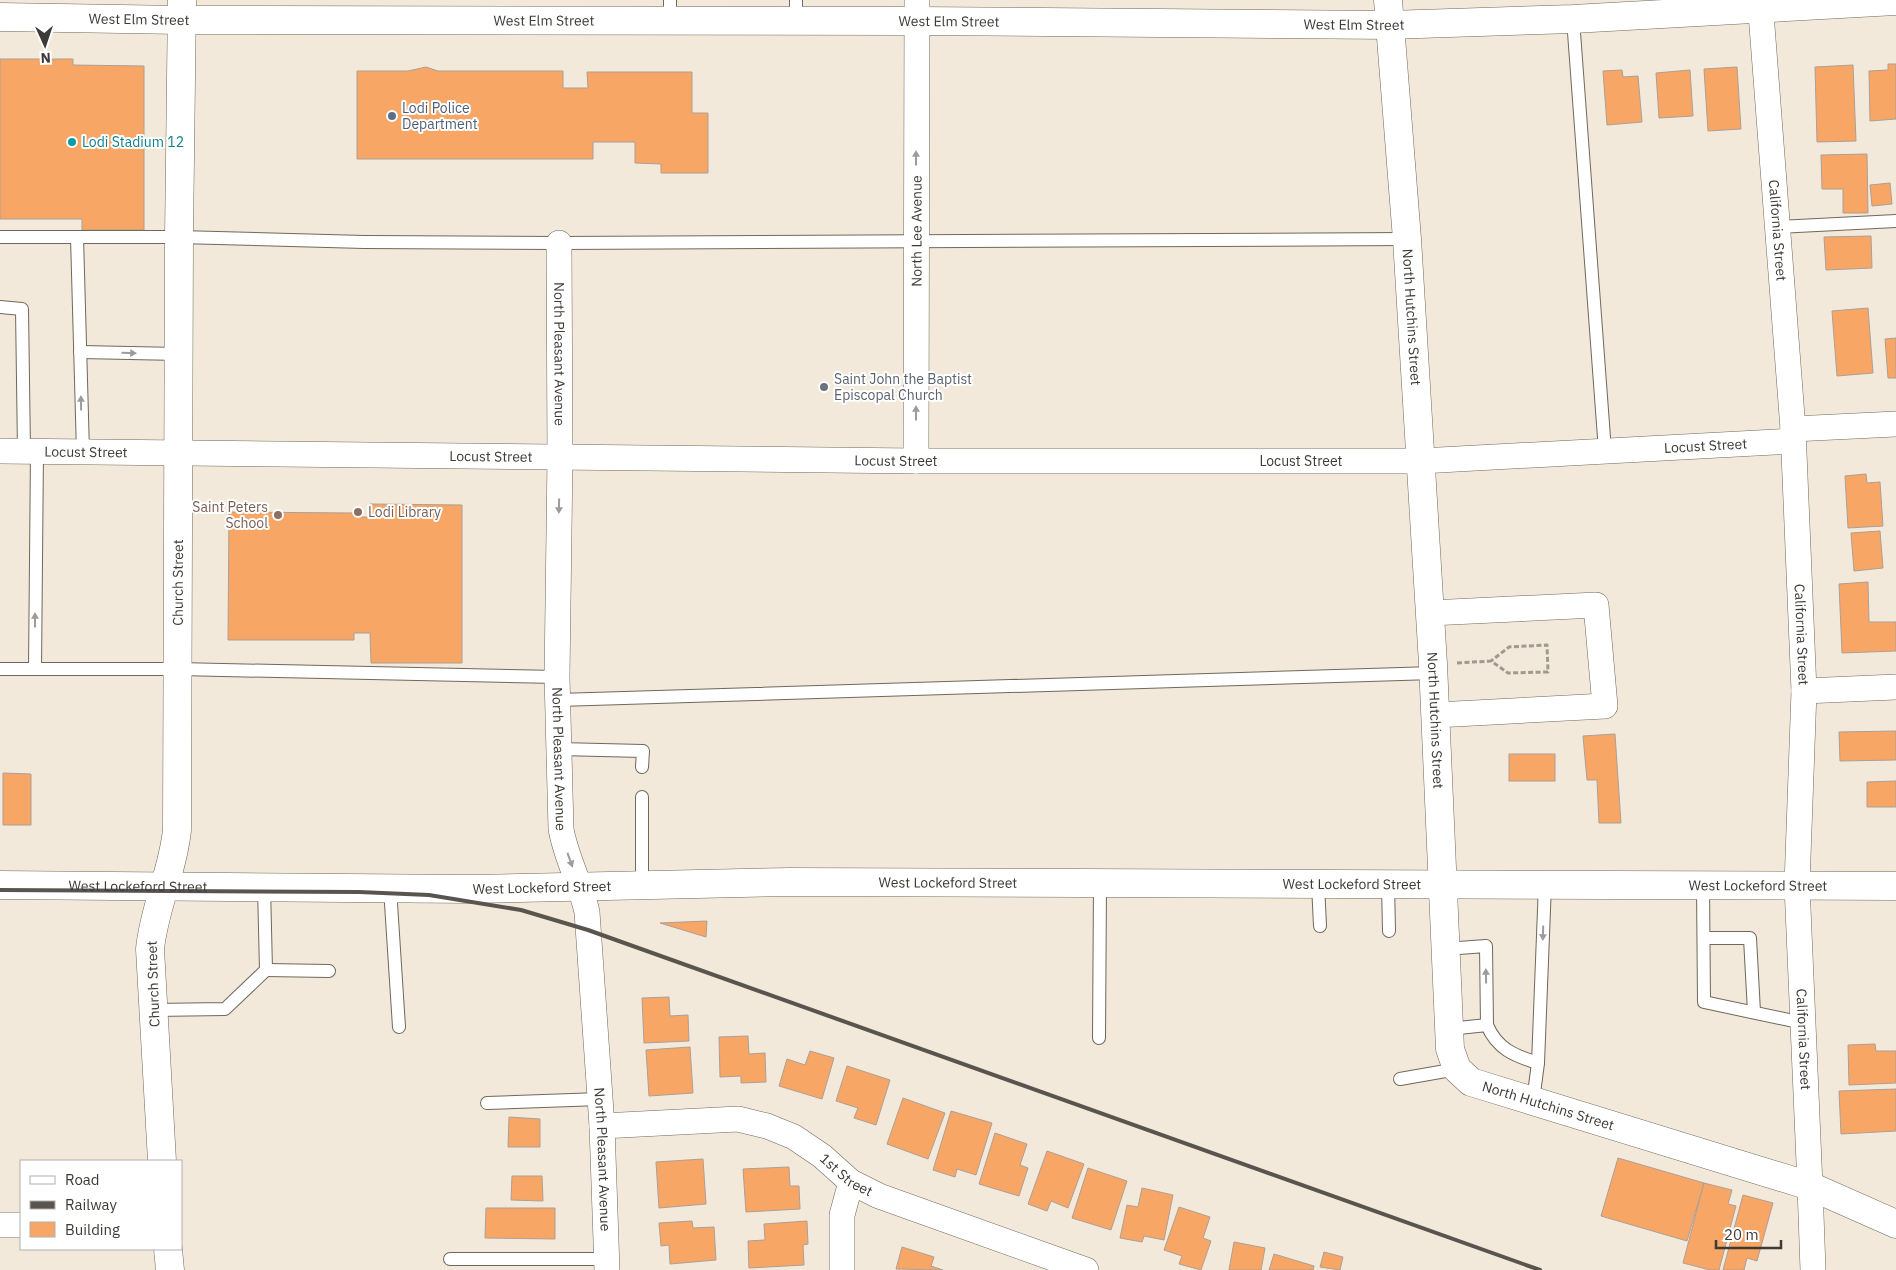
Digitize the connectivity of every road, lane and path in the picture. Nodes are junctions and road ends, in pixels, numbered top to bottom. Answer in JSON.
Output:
{"nodes":[{"id":1,"x":1896,"y":1,"type":"edge"},
{"id":2,"x":1761,"y":4,"type":"edge"},
{"id":3,"x":182,"y":10,"type":"edge"},
{"id":4,"x":670,"y":10,"type":"edge"},
{"id":5,"x":796,"y":10,"type":"edge"},
{"id":6,"x":917,"y":10,"type":"edge"},
{"id":7,"x":1388,"y":12,"type":"edge"},
{"id":8,"x":17,"y":14,"type":"edge"},
{"id":9,"x":1573,"y":19,"type":"junction"},
{"id":10,"x":1896,"y":221,"type":"edge"},
{"id":11,"x":1778,"y":227,"type":"junction"},
{"id":12,"x":0,"y":237,"type":"edge"},
{"id":13,"x":77,"y":237,"type":"junction"},
{"id":14,"x":179,"y":237,"type":"junction"},
{"id":15,"x":1407,"y":239,"type":"junction"},
{"id":16,"x":916,"y":242,"type":"junction"},
{"id":17,"x":559,"y":243,"type":"junction"},
{"id":18,"x":0,"y":307,"type":"edge"},
{"id":19,"x":80,"y":352,"type":"junction"},
{"id":20,"x":179,"y":354,"type":"junction"},
{"id":21,"x":1896,"y":424,"type":"edge"},
{"id":22,"x":1793,"y":435,"type":"junction"},
{"id":23,"x":0,"y":451,"type":"edge"},
{"id":24,"x":31,"y":451,"type":"junction"},
{"id":25,"x":82,"y":452,"type":"junction"},
{"id":26,"x":178,"y":452,"type":"junction"},
{"id":27,"x":1605,"y":452,"type":"junction"},
{"id":28,"x":560,"y":458,"type":"junction"},
{"id":29,"x":916,"y":461,"type":"junction"},
{"id":30,"x":1421,"y":461,"type":"junction"},
{"id":31,"x":1430,"y":613,"type":"junction"},
{"id":32,"x":1491,"y":661,"type":"junction"},
{"id":33,"x":1434,"y":668,"type":"junction"},
{"id":34,"x":0,"y":669,"type":"edge"},
{"id":35,"x":35,"y":669,"type":"junction"},
{"id":36,"x":178,"y":669,"type":"junction"},
{"id":37,"x":1896,"y":687,"type":"edge"},
{"id":38,"x":558,"y":688,"type":"junction"},
{"id":39,"x":1804,"y":691,"type":"junction"},
{"id":40,"x":1436,"y":715,"type":"junction"},
{"id":41,"x":559,"y":749,"type":"junction"},
{"id":42,"x":642,"y":767,"type":"dead end"},
{"id":43,"x":642,"y":797,"type":"dead end"},
{"id":44,"x":1100,"y":884,"type":"junction"},
{"id":45,"x":1318,"y":884,"type":"junction"},
{"id":46,"x":1388,"y":884,"type":"junction"},
{"id":47,"x":1442,"y":884,"type":"junction"},
{"id":48,"x":1545,"y":884,"type":"junction"},
{"id":49,"x":0,"y":885,"type":"edge"},
{"id":50,"x":164,"y":885,"type":"junction"},
{"id":51,"x":642,"y":885,"type":"junction"},
{"id":52,"x":1703,"y":885,"type":"junction"},
{"id":53,"x":1797,"y":885,"type":"junction"},
{"id":54,"x":264,"y":886,"type":"junction"},
{"id":55,"x":579,"y":886,"type":"junction"},
{"id":56,"x":1896,"y":886,"type":"edge"},
{"id":57,"x":390,"y":888,"type":"junction"},
{"id":58,"x":1320,"y":926,"type":"dead end"},
{"id":59,"x":1389,"y":931,"type":"dead end"},
{"id":60,"x":1704,"y":938,"type":"junction"},
{"id":61,"x":1445,"y":948,"type":"junction"},
{"id":62,"x":266,"y":970,"type":"junction"},
{"id":63,"x":329,"y":971,"type":"dead end"},
{"id":64,"x":153,"y":1010,"type":"junction"},
{"id":65,"x":1754,"y":1012,"type":"junction"},
{"id":66,"x":1803,"y":1023,"type":"junction"},
{"id":67,"x":1487,"y":1025,"type":"junction"},
{"id":68,"x":399,"y":1027,"type":"dead end"},
{"id":69,"x":1449,"y":1029,"type":"junction"},
{"id":70,"x":1099,"y":1038,"type":"dead end"},
{"id":71,"x":1538,"y":1063,"type":"junction"},
{"id":72,"x":1457,"y":1069,"type":"junction"},
{"id":73,"x":1400,"y":1079,"type":"dead end"},
{"id":74,"x":600,"y":1099,"type":"junction"},
{"id":75,"x":1533,"y":1101,"type":"junction"},
{"id":76,"x":487,"y":1103,"type":"dead end"},
{"id":77,"x":602,"y":1126,"type":"junction"},
{"id":78,"x":162,"y":1160,"type":"edge"},
{"id":79,"x":851,"y":1182,"type":"junction"},
{"id":80,"x":1810,"y":1186,"type":"junction"},
{"id":81,"x":1896,"y":1224,"type":"edge"},
{"id":82,"x":0,"y":1225,"type":"edge"},
{"id":83,"x":20,"y":1225,"type":"edge"},
{"id":84,"x":168,"y":1250,"type":"edge"},
{"id":85,"x":450,"y":1259,"type":"dead end"},
{"id":86,"x":606,"y":1265,"type":"edge"},
{"id":87,"x":170,"y":1270,"type":"edge"},
{"id":88,"x":842,"y":1270,"type":"edge"},
{"id":89,"x":1086,"y":1270,"type":"edge"},
{"id":90,"x":1812,"y":1270,"type":"edge"}],
"edges":[{"from":1,"to":2,"type":"street","name":"West Elm Street"},
{"from":2,"to":9,"type":"street","name":"West Elm Street"},
{"from":2,"to":11,"type":"street","name":"California Street"},
{"from":3,"to":4,"type":"street","name":"West Elm Street"},
{"from":3,"to":8,"type":"street","name":"West Elm Street"},
{"from":3,"to":14,"type":"street","name":"Church Street"},
{"from":4,"to":5,"type":"street","name":"West Elm Street"},
{"from":5,"to":6,"type":"street","name":"West Elm Street"},
{"from":6,"to":7,"type":"street","name":"West Elm Street"},
{"from":16,"to":6,"type":"street","name":"North Lee Avenue","one_way":true},
{"from":7,"to":9,"type":"street","name":"West Elm Street"},
{"from":7,"to":15,"type":"street","name":"North Hutchins Street"},
{"from":9,"to":27,"type":"lane"},
{"from":10,"to":11,"type":"lane"},
{"from":11,"to":22,"type":"street","name":"California Street"},
{"from":12,"to":13,"type":"lane"},
{"from":13,"to":14,"type":"lane"},
{"from":13,"to":19,"type":"lane"},
{"from":14,"to":17,"type":"lane"},
{"from":14,"to":20,"type":"street","name":"Church Street"},
{"from":15,"to":16,"type":"lane"},
{"from":15,"to":30,"type":"street","name":"North Hutchins Street"},
{"from":16,"to":17,"type":"lane"},
{"from":29,"to":16,"type":"street","name":"North Lee Avenue","one_way":true},
{"from":17,"to":28,"type":"street","name":"North Pleasant Avenue"},
{"from":18,"to":24,"type":"lane"},
{"from":19,"to":20,"type":"lane","one_way":true},
{"from":25,"to":19,"type":"lane","one_way":true},
{"from":20,"to":26,"type":"street","name":"Church Street"},
{"from":21,"to":22,"type":"street","name":"Locust Street"},
{"from":22,"to":27,"type":"street","name":"Locust Street"},
{"from":22,"to":39,"type":"street","name":"California Street"},
{"from":23,"to":24,"type":"street","name":"Locust Street"},
{"from":24,"to":25,"type":"street","name":"Locust Street"},
{"from":35,"to":24,"type":"lane","one_way":true},
{"from":25,"to":26,"type":"street","name":"Locust Street"},
{"from":26,"to":28,"type":"street","name":"Locust Street"},
{"from":26,"to":36,"type":"street","name":"Church Street"},
{"from":27,"to":30,"type":"street","name":"Locust Street"},
{"from":28,"to":29,"type":"street","name":"Locust Street"},
{"from":28,"to":38,"type":"street","name":"North Pleasant Avenue","one_way":true},
{"from":29,"to":30,"type":"street","name":"Locust Street"},
{"from":30,"to":31,"type":"street","name":"North Hutchins Street"},
{"from":31,"to":33,"type":"street","name":"North Hutchins Street"},
{"from":31,"to":40,"type":"street"},
{"from":32,"to":32,"type":"path"},
{"from":32,"to":33,"type":"path"},
{"from":33,"to":38,"type":"lane"},
{"from":33,"to":40,"type":"street","name":"North Hutchins Street"},
{"from":34,"to":35,"type":"lane"},
{"from":35,"to":36,"type":"lane"},
{"from":36,"to":38,"type":"lane"},
{"from":36,"to":50,"type":"street","name":"Church Street"},
{"from":37,"to":39,"type":"street"},
{"from":38,"to":41,"type":"street","name":"North Pleasant Avenue"},
{"from":39,"to":53,"type":"street","name":"California Street"},
{"from":40,"to":47,"type":"street","name":"North Hutchins Street"},
{"from":41,"to":42,"type":"lane"},
{"from":41,"to":55,"type":"street","name":"North Pleasant Avenue","one_way":true},
{"from":43,"to":51,"type":"lane"},
{"from":44,"to":45,"type":"street","name":"West Lockeford Street"},
{"from":44,"to":51,"type":"street","name":"West Lockeford Street"},
{"from":44,"to":70,"type":"lane"},
{"from":45,"to":46,"type":"street","name":"West Lockeford Street"},
{"from":45,"to":58,"type":"lane"},
{"from":46,"to":47,"type":"street","name":"West Lockeford Street"},
{"from":46,"to":59,"type":"lane"},
{"from":47,"to":48,"type":"street","name":"West Lockeford Street"},
{"from":47,"to":61,"type":"street","name":"North Hutchins Street"},
{"from":48,"to":52,"type":"street","name":"West Lockeford Street"},
{"from":48,"to":71,"type":"lane","one_way":true},
{"from":49,"to":50,"type":"street","name":"West Lockeford Street"},
{"from":50,"to":54,"type":"street","name":"West Lockeford Street"},
{"from":50,"to":64,"type":"street","name":"Church Street"},
{"from":51,"to":55,"type":"street","name":"West Lockeford Street"},
{"from":52,"to":53,"type":"street","name":"West Lockeford Street"},
{"from":52,"to":60,"type":"lane"},
{"from":53,"to":56,"type":"street","name":"West Lockeford Street"},
{"from":53,"to":66,"type":"street","name":"California Street"},
{"from":54,"to":57,"type":"street","name":"West Lockeford Street"},
{"from":54,"to":62,"type":"lane"},
{"from":55,"to":57,"type":"street","name":"West Lockeford Street"},
{"from":55,"to":74,"type":"street","name":"North Pleasant Avenue"},
{"from":57,"to":68,"type":"lane"},
{"from":60,"to":65,"type":"lane"},
{"from":60,"to":65,"type":"lane"},
{"from":67,"to":61,"type":"lane","one_way":true},
{"from":61,"to":69,"type":"street","name":"North Hutchins Street"},
{"from":62,"to":63,"type":"lane"},
{"from":62,"to":64,"type":"lane"},
{"from":64,"to":78,"type":"street","name":"Church Street"},
{"from":65,"to":66,"type":"lane"},
{"from":66,"to":80,"type":"street","name":"California Street"},
{"from":67,"to":69,"type":"lane"},
{"from":67,"to":71,"type":"lane"},
{"from":69,"to":72,"type":"street","name":"North Hutchins Street"},
{"from":71,"to":75,"type":"lane"},
{"from":72,"to":73,"type":"lane"},
{"from":72,"to":75,"type":"street","name":"North Hutchins Street"},
{"from":74,"to":76,"type":"lane"},
{"from":74,"to":77,"type":"street","name":"North Pleasant Avenue"},
{"from":75,"to":80,"type":"street","name":"North Hutchins Street"},
{"from":77,"to":79,"type":"street","name":"1st Street"},
{"from":77,"to":86,"type":"street","name":"North Pleasant Avenue"},
{"from":79,"to":88,"type":"street"},
{"from":79,"to":89,"type":"street","name":"1st Street"},
{"from":80,"to":81,"type":"street","name":"North Hutchins Street"},
{"from":80,"to":90,"type":"street","name":"California Street"},
{"from":82,"to":83,"type":"street"},
{"from":84,"to":87,"type":"street"},
{"from":85,"to":86,"type":"lane"}]}
